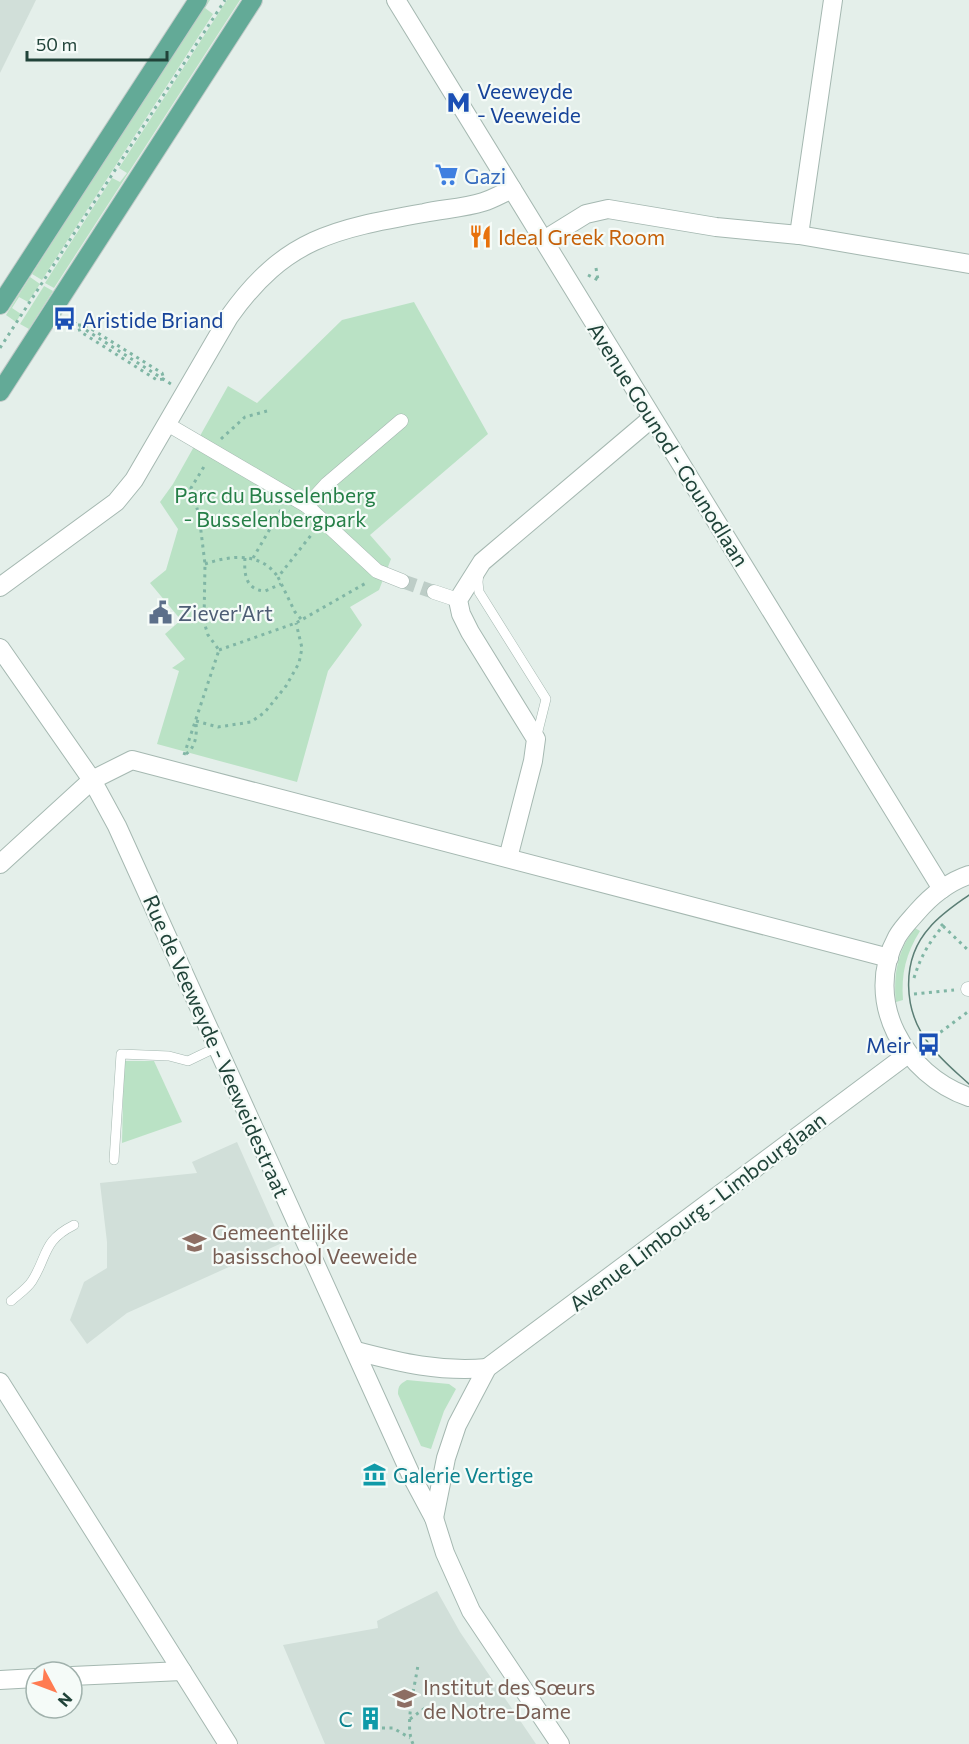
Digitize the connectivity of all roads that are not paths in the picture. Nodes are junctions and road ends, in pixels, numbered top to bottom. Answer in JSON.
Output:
{"nodes":[{"id":1,"x":198,"y":0,"type":"edge"},
{"id":2,"x":253,"y":0,"type":"edge"},
{"id":3,"x":396,"y":0,"type":"edge"},
{"id":4,"x":833,"y":0,"type":"edge"},
{"id":5,"x":512,"y":189,"type":"junction"},
{"id":6,"x":799,"y":235,"type":"junction"},
{"id":7,"x":544,"y":240,"type":"junction"},
{"id":8,"x":969,"y":264,"type":"edge"},
{"id":9,"x":0,"y":305,"type":"edge"},
{"id":10,"x":0,"y":392,"type":"edge"},
{"id":11,"x":652,"y":418,"type":"junction"},
{"id":12,"x":400,"y":421,"type":"dead end"},
{"id":13,"x":167,"y":424,"type":"junction"},
{"id":14,"x":307,"y":506,"type":"junction"},
{"id":15,"x":482,"y":562,"type":"junction"},
{"id":16,"x":402,"y":581,"type":"tunnel mouth"},
{"id":17,"x":0,"y":587,"type":"edge"},
{"id":18,"x":434,"y":592,"type":"tunnel mouth"},
{"id":19,"x":458,"y":600,"type":"junction"},
{"id":20,"x":0,"y":648,"type":"edge"},
{"id":21,"x":537,"y":739,"type":"junction"},
{"id":22,"x":92,"y":780,"type":"junction"},
{"id":23,"x":508,"y":858,"type":"junction"},
{"id":24,"x":0,"y":864,"type":"edge"},
{"id":25,"x":969,"y":875,"type":"edge"},
{"id":26,"x":942,"y":889,"type":"junction"},
{"id":27,"x":889,"y":958,"type":"junction"},
{"id":28,"x":217,"y":1047,"type":"junction"},
{"id":29,"x":908,"y":1054,"type":"junction"},
{"id":30,"x":969,"y":1097,"type":"edge"},
{"id":31,"x":114,"y":1160,"type":"dead end"},
{"id":32,"x":74,"y":1225,"type":"dead end"},
{"id":33,"x":11,"y":1301,"type":"dead end"},
{"id":34,"x":356,"y":1351,"type":"junction"},
{"id":35,"x":487,"y":1368,"type":"junction"},
{"id":36,"x":0,"y":1382,"type":"edge"},
{"id":37,"x":434,"y":1518,"type":"junction"},
{"id":38,"x":182,"y":1671,"type":"junction"},
{"id":39,"x":84,"y":1675,"type":"edge"},
{"id":40,"x":24,"y":1679,"type":"edge"},
{"id":41,"x":0,"y":1680,"type":"edge"},
{"id":42,"x":228,"y":1744,"type":"edge"},
{"id":43,"x":560,"y":1744,"type":"edge"}],
"edges":[{"from":1,"to":9,"type":"main road"},
{"from":2,"to":10,"type":"main road"},
{"from":3,"to":5,"type":"street","name":"Avenue Gounod - Gounodlaan"},
{"from":4,"to":6,"type":"street"},
{"from":5,"to":7,"type":"street","name":"Avenue Gounod - Gounodlaan"},
{"from":5,"to":13,"type":"street"},
{"from":6,"to":7,"type":"street"},
{"from":6,"to":8,"type":"street"},
{"from":7,"to":11,"type":"street","name":"Avenue Gounod - Gounodlaan"},
{"from":11,"to":15,"type":"street"},
{"from":11,"to":26,"type":"street","name":"Avenue Gounod - Gounodlaan"},
{"from":12,"to":14,"type":"street"},
{"from":13,"to":14,"type":"street"},
{"from":13,"to":17,"type":"street"},
{"from":14,"to":16,"type":"street"},
{"from":15,"to":19,"type":"street"},
{"from":15,"to":21,"type":"lane"},
{"from":18,"to":19,"type":"street"},
{"from":19,"to":21,"type":"street"},
{"from":20,"to":22,"type":"street","name":"Rue de Veeweyde - Veeweidestraat"},
{"from":21,"to":23,"type":"street"},
{"from":22,"to":23,"type":"street"},
{"from":22,"to":24,"type":"street"},
{"from":22,"to":28,"type":"street","name":"Rue de Veeweyde - Veeweidestraat"},
{"from":23,"to":27,"type":"street"},
{"from":25,"to":26,"type":"street"},
{"from":26,"to":27,"type":"street"},
{"from":27,"to":29,"type":"street"},
{"from":28,"to":31,"type":"lane"},
{"from":28,"to":34,"type":"street","name":"Rue de Veeweyde - Veeweidestraat"},
{"from":29,"to":30,"type":"street"},
{"from":29,"to":35,"type":"street","name":"Avenue Limbourg - Limbourglaan"},
{"from":32,"to":33,"type":"lane"},
{"from":34,"to":35,"type":"street"},
{"from":34,"to":37,"type":"street","name":"Rue de Veeweyde - Veeweidestraat"},
{"from":35,"to":37,"type":"street","name":"Avenue Limbourg - Limbourglaan"},
{"from":36,"to":38,"type":"street"},
{"from":37,"to":43,"type":"street","name":"Rue de Veeweyde - Veeweidestraat"},
{"from":38,"to":39,"type":"street"},
{"from":38,"to":42,"type":"street"},
{"from":40,"to":41,"type":"street"}]}
